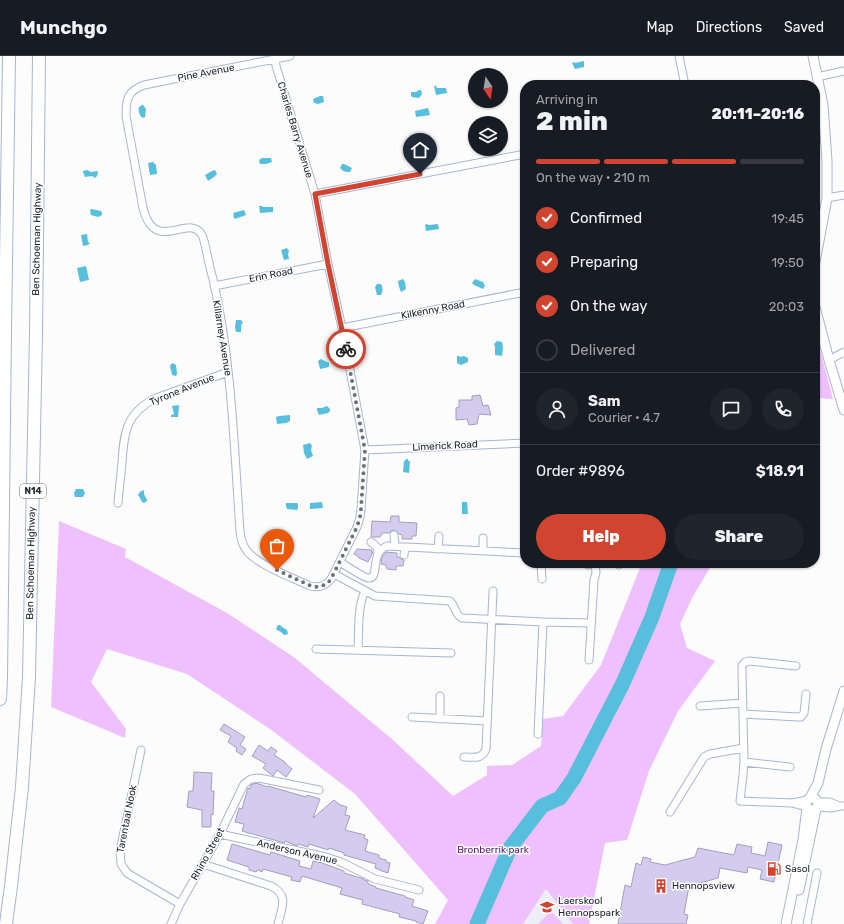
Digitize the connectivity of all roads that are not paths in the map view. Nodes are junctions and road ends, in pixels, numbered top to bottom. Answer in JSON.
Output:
{"nodes":[{"id":1,"x":9,"y":56,"type":"edge"},
{"id":2,"x":39,"y":56,"type":"edge"},
{"id":3,"x":290,"y":56,"type":"edge"},
{"id":4,"x":679,"y":56,"type":"edge"},
{"id":5,"x":813,"y":56,"type":"edge"},
{"id":6,"x":275,"y":57,"type":"edge"},
{"id":7,"x":844,"y":72,"type":"edge"},
{"id":8,"x":817,"y":77,"type":"junction"},
{"id":9,"x":684,"y":80,"type":"edge"},
{"id":10,"x":818,"y":80,"type":"edge"},
{"id":11,"x":820,"y":91,"type":"edge"},
{"id":12,"x":127,"y":99,"type":"joint"},
{"id":13,"x":520,"y":155,"type":"edge"},
{"id":14,"x":315,"y":194,"type":"junction"},
{"id":15,"x":844,"y":195,"type":"edge"},
{"id":16,"x":827,"y":198,"type":"junction"},
{"id":17,"x":820,"y":235,"type":"edge"},
{"id":18,"x":328,"y":264,"type":"junction"},
{"id":19,"x":214,"y":286,"type":"junction"},
{"id":20,"x":520,"y":293,"type":"edge"},
{"id":21,"x":820,"y":326,"type":"edge"},
{"id":22,"x":342,"y":328,"type":"junction"},
{"id":23,"x":844,"y":352,"type":"edge"},
{"id":24,"x":829,"y":360,"type":"junction"},
{"id":25,"x":228,"y":372,"type":"junction"},
{"id":26,"x":844,"y":410,"type":"edge"},
{"id":27,"x":520,"y":443,"type":"edge"},
{"id":28,"x":365,"y":450,"type":"junction"},
{"id":29,"x":118,"y":503,"type":"dead end"},
{"id":30,"x":394,"y":534,"type":"dead end"},
{"id":31,"x":438,"y":536,"type":"dead end"},
{"id":32,"x":483,"y":538,"type":"dead end"},
{"id":33,"x":371,"y":542,"type":"dead end"},
{"id":34,"x":395,"y":546,"type":"junction"},
{"id":35,"x":405,"y":547,"type":"junction"},
{"id":36,"x":438,"y":549,"type":"junction"},
{"id":37,"x":450,"y":549,"type":"junction"},
{"id":38,"x":483,"y":551,"type":"junction"},
{"id":39,"x":493,"y":552,"type":"junction"},
{"id":40,"x":520,"y":553,"type":"edge"},
{"id":41,"x":378,"y":554,"type":"junction"},
{"id":42,"x":404,"y":555,"type":"dead end"},
{"id":43,"x":449,"y":557,"type":"dead end"},
{"id":44,"x":493,"y":560,"type":"dead end"},
{"id":45,"x":340,"y":562,"type":"junction"},
{"id":46,"x":541,"y":568,"type":"edge"},
{"id":47,"x":593,"y":568,"type":"edge"},
{"id":48,"x":334,"y":574,"type":"junction"},
{"id":49,"x":373,"y":576,"type":"junction"},
{"id":50,"x":542,"y":579,"type":"dead end"},
{"id":51,"x":313,"y":587,"type":"joint"},
{"id":52,"x":368,"y":590,"type":"junction"},
{"id":53,"x":493,"y":591,"type":"dead end"},
{"id":54,"x":491,"y":620,"type":"junction"},
{"id":55,"x":543,"y":622,"type":"junction"},
{"id":56,"x":591,"y":623,"type":"junction"},
{"id":57,"x":316,"y":649,"type":"dead end"},
{"id":58,"x":358,"y":650,"type":"junction"},
{"id":59,"x":451,"y":653,"type":"dead end"},
{"id":60,"x":589,"y":660,"type":"dead end"},
{"id":61,"x":796,"y":666,"type":"dead end"},
{"id":62,"x":844,"y":691,"type":"edge"},
{"id":63,"x":806,"y":694,"type":"dead end"},
{"id":64,"x":440,"y":696,"type":"dead end"},
{"id":65,"x":0,"y":699,"type":"edge"},
{"id":66,"x":743,"y":703,"type":"junction"},
{"id":67,"x":700,"y":706,"type":"dead end"},
{"id":68,"x":743,"y":714,"type":"junction"},
{"id":69,"x":412,"y":717,"type":"dead end"},
{"id":70,"x":440,"y":719,"type":"junction"},
{"id":71,"x":487,"y":721,"type":"junction"},
{"id":72,"x":538,"y":734,"type":"dead end"},
{"id":73,"x":744,"y":748,"type":"junction"},
{"id":74,"x":141,"y":750,"type":"dead end"},
{"id":75,"x":464,"y":757,"type":"dead end"},
{"id":76,"x":744,"y":762,"type":"junction"},
{"id":77,"x":790,"y":767,"type":"dead end"},
{"id":78,"x":319,"y":790,"type":"dead end"},
{"id":79,"x":813,"y":804,"type":"junction"},
{"id":80,"x":842,"y":806,"type":"edge"},
{"id":81,"x":670,"y":812,"type":"dead end"},
{"id":82,"x":220,"y":834,"type":"junction"},
{"id":83,"x":203,"y":864,"type":"junction"},
{"id":84,"x":817,"y":873,"type":"dead end"},
{"id":85,"x":419,"y":890,"type":"dead end"},
{"id":86,"x":180,"y":904,"type":"junction"},
{"id":87,"x":6,"y":924,"type":"edge"},
{"id":88,"x":171,"y":924,"type":"edge"},
{"id":89,"x":278,"y":924,"type":"edge"},
{"id":90,"x":786,"y":924,"type":"edge"},
{"id":91,"x":791,"y":924,"type":"edge"},
{"id":92,"x":807,"y":924,"type":"edge"}],
"edges":[{"from":1,"to":65,"type":"highway"},
{"from":2,"to":87,"type":"highway","name":"Ben Schoeman Highway","number":"N14"},
{"from":3,"to":6,"type":"street","name":"Pine Avenue"},
{"from":4,"to":9,"type":"street"},
{"from":5,"to":8,"type":"street"},
{"from":6,"to":12,"type":"street","name":"Pine Avenue"},
{"from":6,"to":14,"type":"street","name":"Charles Barry Avenue"},
{"from":7,"to":8,"type":"street"},
{"from":8,"to":10,"type":"street"},
{"from":11,"to":16,"type":"street"},
{"from":12,"to":19,"type":"street","name":"Killarney Avenue"},
{"from":13,"to":14,"type":"street"},
{"from":14,"to":18,"type":"street","name":"Charles Barry Avenue"},
{"from":15,"to":16,"type":"street"},
{"from":16,"to":17,"type":"street"},
{"from":18,"to":19,"type":"street","name":"Erin Road"},
{"from":18,"to":22,"type":"street","name":"Charles Barry Avenue"},
{"from":19,"to":25,"type":"street","name":"Killarney Avenue"},
{"from":20,"to":22,"type":"street","name":"Kilkenny Road"},
{"from":21,"to":24,"type":"street"},
{"from":22,"to":28,"type":"street","name":"Charles Barry Avenue"},
{"from":23,"to":24,"type":"street"},
{"from":24,"to":26,"type":"street"},
{"from":25,"to":29,"type":"street","name":"Tyrone Avenue"},
{"from":25,"to":51,"type":"street","name":"Killarney Avenue"},
{"from":27,"to":28,"type":"street","name":"Limerick Road"},
{"from":28,"to":45,"type":"street","name":"Charles Barry Avenue"},
{"from":30,"to":34,"type":"street"},
{"from":31,"to":36,"type":"street"},
{"from":32,"to":38,"type":"street"},
{"from":33,"to":41,"type":"street"},
{"from":34,"to":35,"type":"street"},
{"from":34,"to":41,"type":"street"},
{"from":35,"to":36,"type":"street"},
{"from":35,"to":42,"type":"street"},
{"from":36,"to":37,"type":"street"},
{"from":37,"to":38,"type":"street"},
{"from":37,"to":43,"type":"street"},
{"from":38,"to":39,"type":"street"},
{"from":39,"to":40,"type":"street"},
{"from":39,"to":44,"type":"street"},
{"from":41,"to":49,"type":"street"},
{"from":45,"to":48,"type":"street","name":"Charles Barry Avenue"},
{"from":45,"to":49,"type":"street"},
{"from":46,"to":50,"type":"street"},
{"from":47,"to":56,"type":"street"},
{"from":48,"to":51,"type":"street","name":"Charles Barry Avenue"},
{"from":48,"to":52,"type":"street"},
{"from":49,"to":52,"type":"street"},
{"from":52,"to":54,"type":"street"},
{"from":52,"to":58,"type":"street"},
{"from":53,"to":54,"type":"street"},
{"from":54,"to":55,"type":"street"},
{"from":54,"to":71,"type":"street"},
{"from":55,"to":56,"type":"street"},
{"from":55,"to":72,"type":"street"},
{"from":56,"to":60,"type":"street"},
{"from":57,"to":58,"type":"street"},
{"from":58,"to":59,"type":"street"},
{"from":61,"to":66,"type":"street"},
{"from":62,"to":79,"type":"street"},
{"from":63,"to":68,"type":"street"},
{"from":64,"to":70,"type":"street"},
{"from":66,"to":67,"type":"street"},
{"from":66,"to":68,"type":"street"},
{"from":68,"to":73,"type":"street"},
{"from":69,"to":70,"type":"street"},
{"from":70,"to":71,"type":"street"},
{"from":71,"to":75,"type":"street"},
{"from":73,"to":76,"type":"street"},
{"from":73,"to":81,"type":"street"},
{"from":74,"to":86,"type":"street","name":"Tarentaal Nook"},
{"from":76,"to":77,"type":"street"},
{"from":76,"to":79,"type":"street"},
{"from":78,"to":82,"type":"street","name":"Rhino Street"},
{"from":79,"to":80,"type":"street"},
{"from":79,"to":90,"type":"street"},
{"from":79,"to":91,"type":"street"},
{"from":82,"to":83,"type":"street","name":"Rhino Street"},
{"from":82,"to":85,"type":"street","name":"Anderson Avenue"},
{"from":83,"to":86,"type":"street","name":"Rhino Street"},
{"from":83,"to":89,"type":"street"},
{"from":84,"to":92,"type":"street"},
{"from":86,"to":88,"type":"street","name":"Rhino Street"}]}
